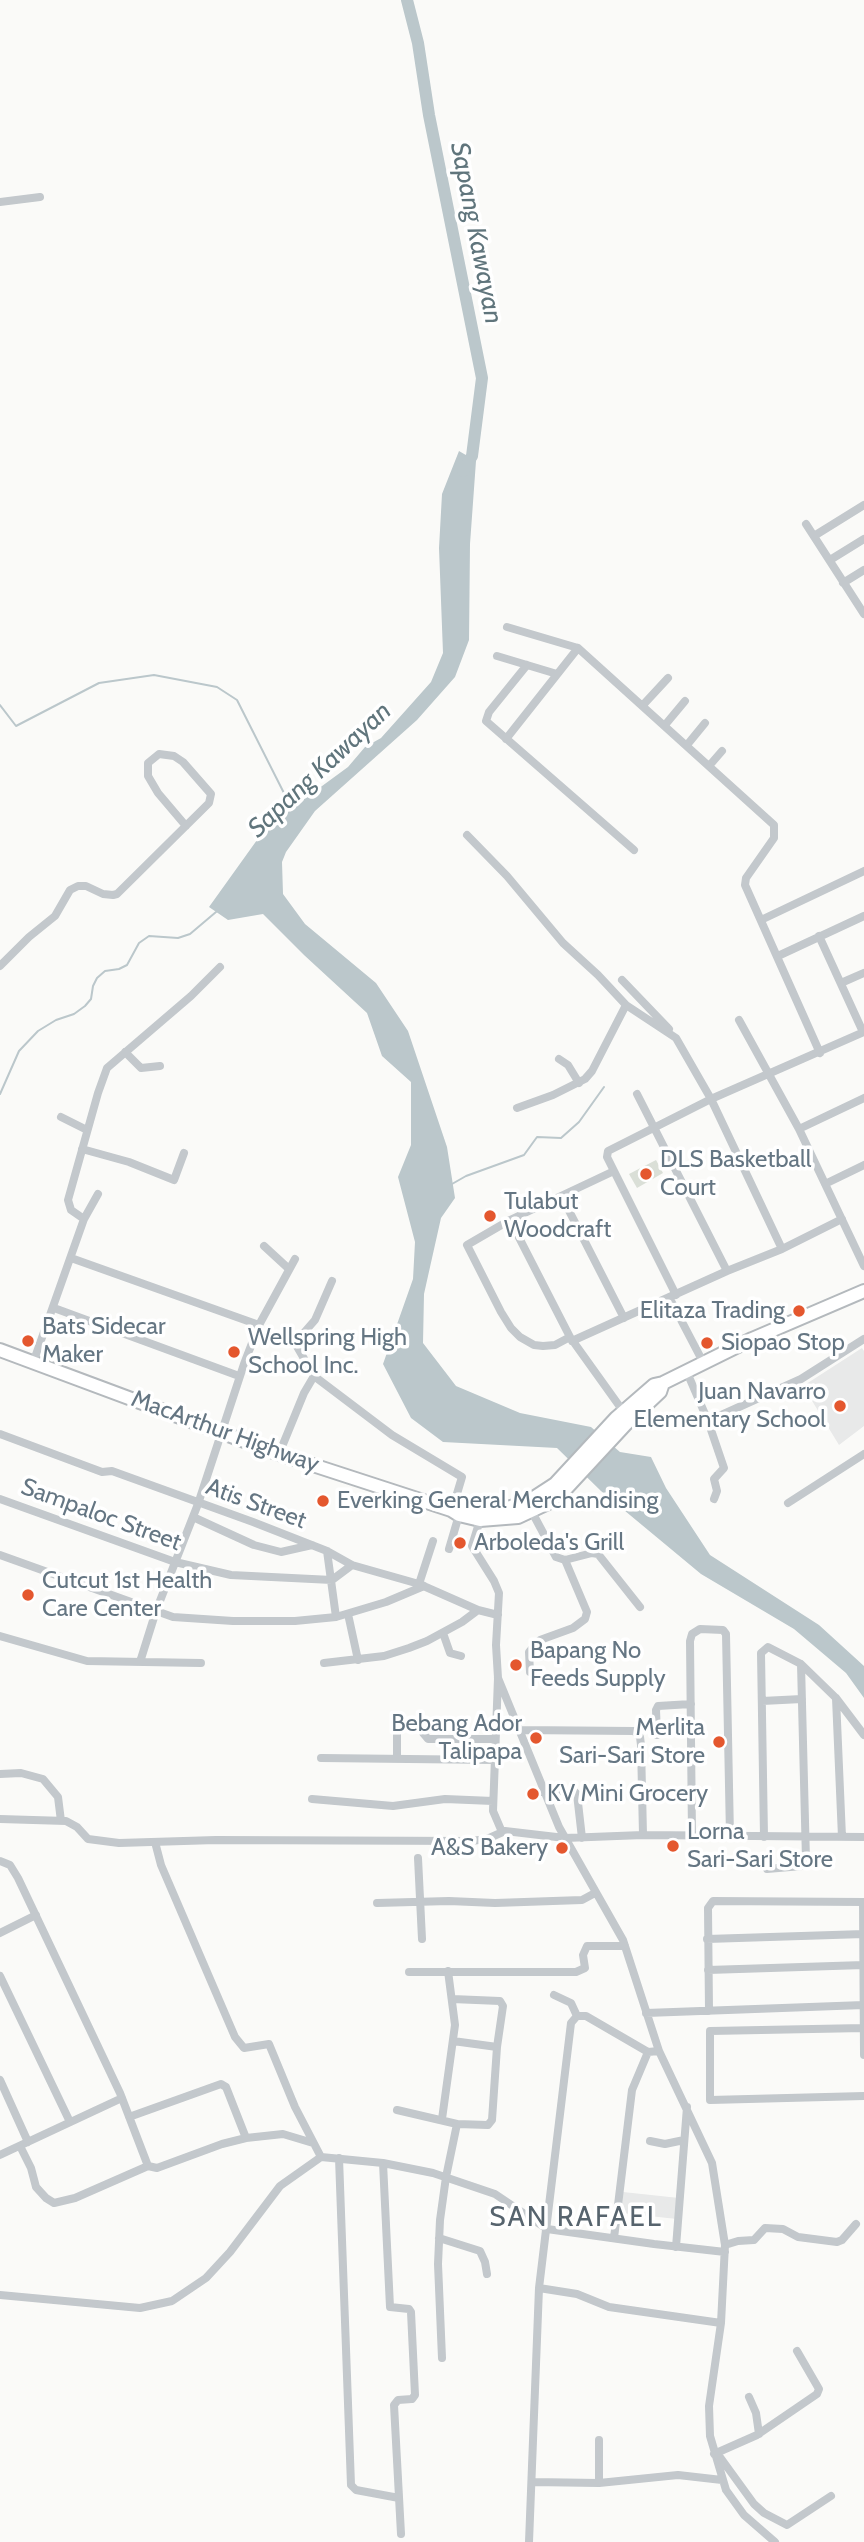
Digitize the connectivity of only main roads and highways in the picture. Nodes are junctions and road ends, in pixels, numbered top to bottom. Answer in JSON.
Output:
{"nodes":[{"id":1,"x":864,"y":1291,"type":"edge"},
{"id":2,"x":0,"y":1350,"type":"edge"},
{"id":3,"x":559,"y":1488,"type":"junction"},
{"id":4,"x":456,"y":1511,"type":"junction"}],
"edges":[{"from":1,"to":3,"type":"highway","name":"MacArthur Highway"},
{"from":2,"to":4,"type":"highway","name":"MacArthur Highway"},
{"from":3,"to":4,"type":"highway","name":"MacArthur Highway"},
{"from":3,"to":4,"type":"highway","name":"MacArthur Highway"}]}
